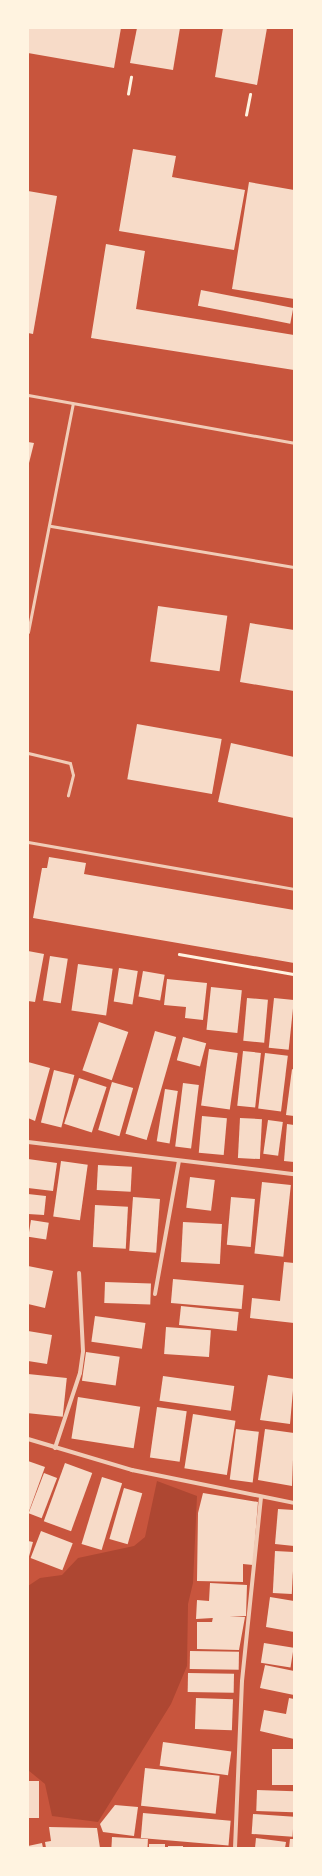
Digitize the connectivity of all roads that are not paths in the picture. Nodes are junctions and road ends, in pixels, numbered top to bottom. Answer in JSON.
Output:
{"nodes":[{"id":1,"x":28,"y":395,"type":"edge"},
{"id":2,"x":73,"y":403,"type":"junction"},
{"id":3,"x":294,"y":443,"type":"edge"},
{"id":4,"x":51,"y":526,"type":"junction"},
{"id":5,"x":294,"y":567,"type":"edge"},
{"id":6,"x":28,"y":632,"type":"edge"},
{"id":7,"x":28,"y":753,"type":"edge"},
{"id":8,"x":68,"y":795,"type":"dead end"},
{"id":9,"x":28,"y":842,"type":"edge"},
{"id":10,"x":294,"y":889,"type":"edge"},
{"id":11,"x":28,"y":1142,"type":"edge"},
{"id":12,"x":179,"y":1160,"type":"junction"},
{"id":13,"x":294,"y":1174,"type":"edge"},
{"id":14,"x":79,"y":1272,"type":"dead end"},
{"id":15,"x":155,"y":1294,"type":"dead end"},
{"id":16,"x":28,"y":1439,"type":"edge"},
{"id":17,"x":55,"y":1448,"type":"junction"},
{"id":18,"x":261,"y":1498,"type":"junction"},
{"id":19,"x":294,"y":1503,"type":"edge"},
{"id":20,"x":235,"y":1848,"type":"edge"}],
"edges":[{"from":1,"to":2,"type":"lane"},
{"from":2,"to":3,"type":"lane"},
{"from":2,"to":4,"type":"lane"},
{"from":4,"to":5,"type":"lane"},
{"from":4,"to":6,"type":"lane"},
{"from":7,"to":8,"type":"lane"},
{"from":9,"to":10,"type":"lane"},
{"from":11,"to":12,"type":"street"},
{"from":12,"to":13,"type":"street"},
{"from":12,"to":15,"type":"street"},
{"from":14,"to":17,"type":"street"},
{"from":16,"to":17,"type":"street"},
{"from":17,"to":18,"type":"street"},
{"from":18,"to":19,"type":"street"},
{"from":18,"to":20,"type":"street"}]}
